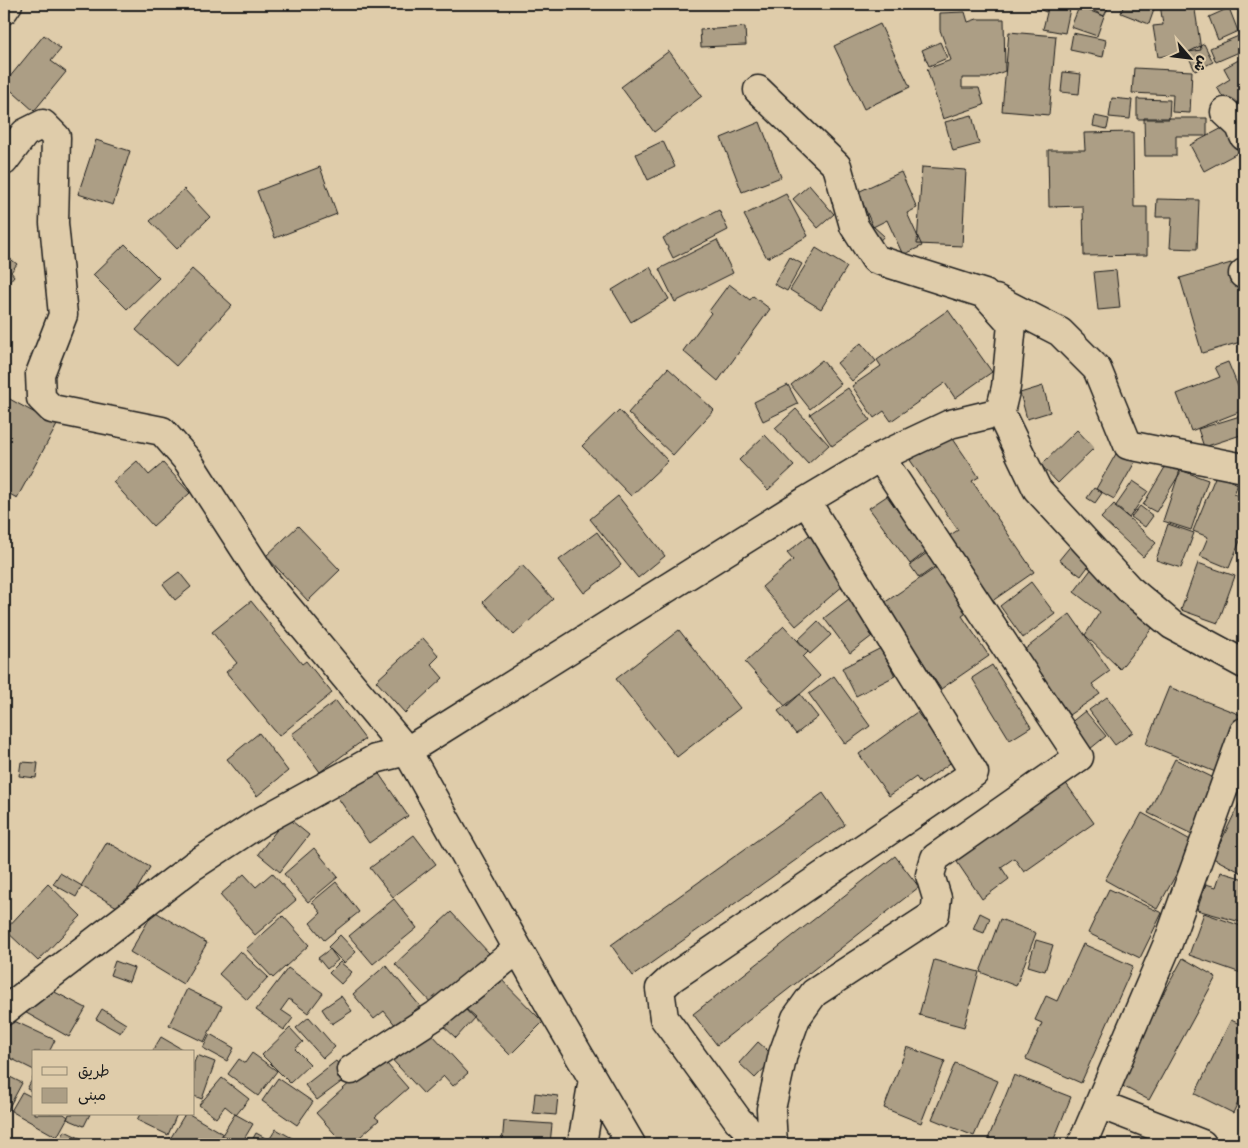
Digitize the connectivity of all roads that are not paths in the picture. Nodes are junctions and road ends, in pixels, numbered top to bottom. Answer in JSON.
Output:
{"nodes":[{"id":1,"x":8,"y":4,"type":"edge"},
{"id":2,"x":4,"y":10,"type":"edge"},
{"id":3,"x":758,"y":90,"type":"dead end"},
{"id":4,"x":1225,"y":112,"type":"dead end"},
{"id":5,"x":1244,"y":136,"type":"edge"},
{"id":6,"x":4,"y":161,"type":"edge"},
{"id":7,"x":986,"y":294,"type":"junction"},
{"id":8,"x":1000,"y":412,"type":"junction"},
{"id":9,"x":880,"y":457,"type":"junction"},
{"id":10,"x":1244,"y":468,"type":"edge"},
{"id":11,"x":806,"y":501,"type":"junction"},
{"id":12,"x":1244,"y":664,"type":"edge"},
{"id":13,"x":1244,"y":732,"type":"edge"},
{"id":14,"x":407,"y":751,"type":"junction"},
{"id":15,"x":518,"y":949,"type":"junction"},
{"id":16,"x":4,"y":1012,"type":"edge"},
{"id":17,"x":351,"y":1070,"type":"dead end"},
{"id":18,"x":593,"y":1079,"type":"junction"},
{"id":19,"x":1100,"y":1104,"type":"junction"},
{"id":20,"x":582,"y":1144,"type":"edge"},
{"id":21,"x":631,"y":1144,"type":"edge"},
{"id":22,"x":762,"y":1144,"type":"edge"},
{"id":23,"x":774,"y":1144,"type":"edge"},
{"id":24,"x":1082,"y":1144,"type":"edge"},
{"id":25,"x":1202,"y":1144,"type":"edge"}],
"edges":[{"from":1,"to":2,"type":"street"},
{"from":3,"to":7,"type":"street"},
{"from":4,"to":5,"type":"street"},
{"from":6,"to":14,"type":"street"},
{"from":7,"to":8,"type":"street"},
{"from":7,"to":10,"type":"street"},
{"from":8,"to":9,"type":"street"},
{"from":8,"to":12,"type":"street"},
{"from":9,"to":11,"type":"street"},
{"from":9,"to":23,"type":"street"},
{"from":11,"to":14,"type":"street"},
{"from":11,"to":22,"type":"street"},
{"from":13,"to":19,"type":"street"},
{"from":14,"to":15,"type":"street"},
{"from":14,"to":16,"type":"street"},
{"from":15,"to":17,"type":"street"},
{"from":15,"to":18,"type":"street"},
{"from":18,"to":20,"type":"street"},
{"from":18,"to":21,"type":"street"},
{"from":19,"to":24,"type":"street"},
{"from":19,"to":25,"type":"street"}]}
